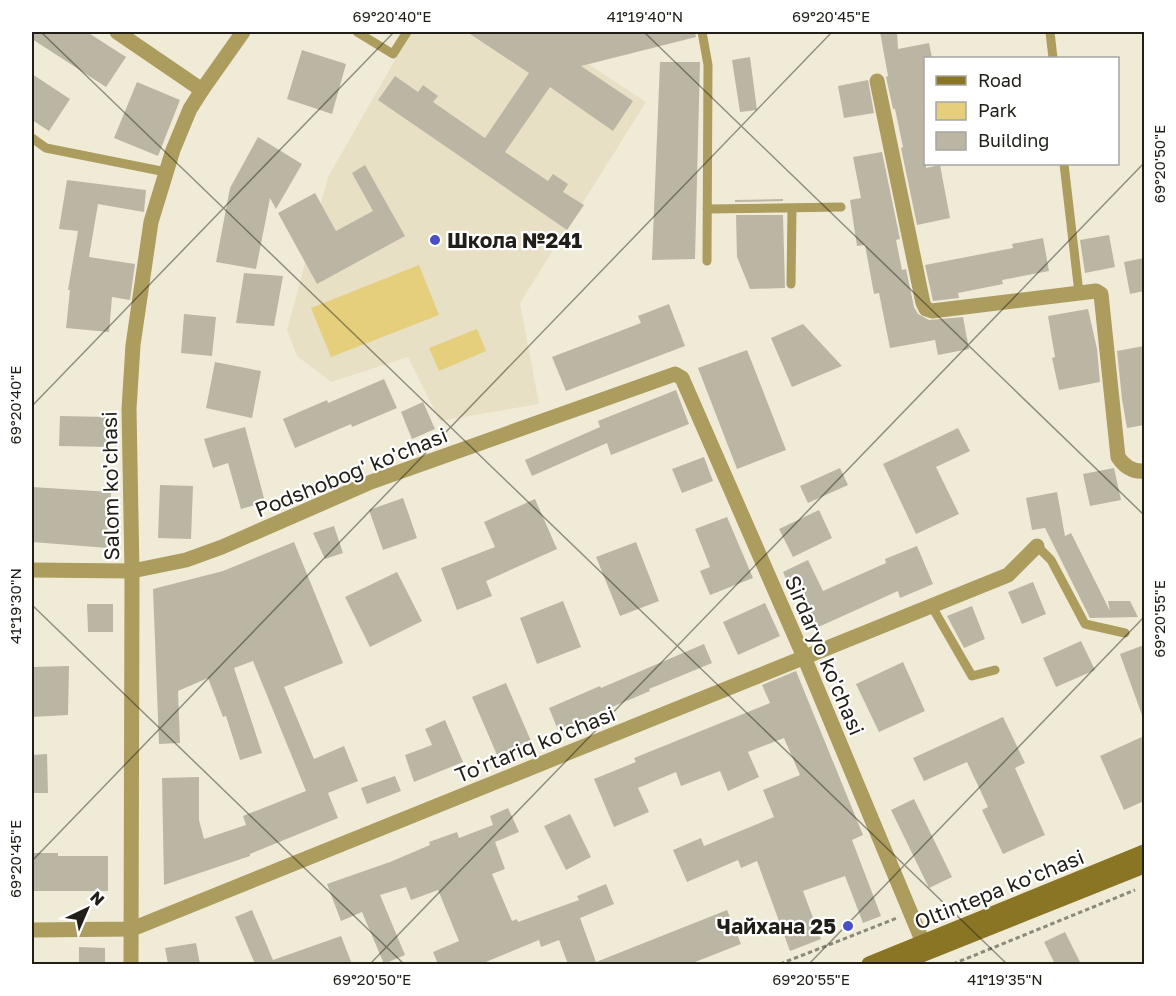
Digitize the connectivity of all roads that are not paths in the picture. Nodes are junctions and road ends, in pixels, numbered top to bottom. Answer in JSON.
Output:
{"nodes":[{"id":1,"x":117,"y":32,"type":"edge"},
{"id":2,"x":243,"y":32,"type":"edge"},
{"id":3,"x":357,"y":32,"type":"edge"},
{"id":4,"x":407,"y":32,"type":"edge"},
{"id":5,"x":702,"y":32,"type":"edge"},
{"id":6,"x":1050,"y":32,"type":"edge"},
{"id":7,"x":1053,"y":57,"type":"edge"},
{"id":8,"x":877,"y":81,"type":"dead end"},
{"id":9,"x":202,"y":90,"type":"junction"},
{"id":10,"x":32,"y":138,"type":"edge"},
{"id":11,"x":1065,"y":165,"type":"edge"},
{"id":12,"x":166,"y":172,"type":"junction"},
{"id":13,"x":841,"y":207,"type":"dead end"},
{"id":14,"x":707,"y":209,"type":"junction"},
{"id":15,"x":792,"y":209,"type":"junction"},
{"id":16,"x":707,"y":261,"type":"dead end"},
{"id":17,"x":791,"y":284,"type":"dead end"},
{"id":18,"x":1078,"y":293,"type":"junction"},
{"id":19,"x":679,"y":375,"type":"joint"},
{"id":20,"x":1144,"y":471,"type":"edge"},
{"id":21,"x":1037,"y":546,"type":"joint"},
{"id":22,"x":32,"y":570,"type":"edge"},
{"id":23,"x":132,"y":571,"type":"junction"},
{"id":24,"x":931,"y":605,"type":"junction"},
{"id":25,"x":1125,"y":633,"type":"dead end"},
{"id":26,"x":804,"y":657,"type":"junction"},
{"id":27,"x":995,"y":670,"type":"dead end"},
{"id":28,"x":1144,"y":852,"type":"edge"},
{"id":29,"x":1144,"y":866,"type":"edge"},
{"id":30,"x":132,"y":929,"type":"junction"},
{"id":31,"x":32,"y":930,"type":"edge"},
{"id":32,"x":918,"y":953,"type":"edge"},
{"id":33,"x":131,"y":964,"type":"edge"},
{"id":34,"x":869,"y":964,"type":"edge"},
{"id":35,"x":898,"y":964,"type":"edge"}],
"edges":[{"from":1,"to":9,"type":"street"},
{"from":2,"to":9,"type":"street","name":"Salom ko'chasi"},
{"from":3,"to":4,"type":"lane"},
{"from":5,"to":14,"type":"lane"},
{"from":6,"to":7,"type":"lane"},
{"from":8,"to":18,"type":"street"},
{"from":9,"to":12,"type":"street","name":"Salom ko'chasi"},
{"from":10,"to":12,"type":"lane"},
{"from":11,"to":18,"type":"lane"},
{"from":12,"to":23,"type":"street","name":"Salom ko'chasi"},
{"from":13,"to":15,"type":"lane"},
{"from":14,"to":15,"type":"lane"},
{"from":14,"to":16,"type":"lane"},
{"from":15,"to":17,"type":"lane"},
{"from":18,"to":20,"type":"street"},
{"from":19,"to":23,"type":"street","name":"Podshobog' ko'chasi"},
{"from":19,"to":26,"type":"street","name":"Sirdaryo ko'chasi"},
{"from":21,"to":24,"type":"street","name":"To'rtariq ko'chasi"},
{"from":21,"to":25,"type":"lane"},
{"from":22,"to":23,"type":"street","name":"Podshobog' ko'chasi"},
{"from":23,"to":30,"type":"street","name":"Salom ko'chasi"},
{"from":24,"to":26,"type":"street","name":"To'rtariq ko'chasi"},
{"from":24,"to":27,"type":"lane"},
{"from":26,"to":30,"type":"street","name":"To'rtariq ko'chasi"},
{"from":26,"to":32,"type":"street","name":"Sirdaryo ko'chasi"},
{"from":28,"to":32,"type":"main road","name":"Oltintepa ko'chasi"},
{"from":29,"to":32,"type":"main road","name":"Oltintepa ko'chasi"},
{"from":30,"to":31,"type":"street","name":"To'rtariq ko'chasi"},
{"from":30,"to":33,"type":"street","name":"Salom ko'chasi"},
{"from":32,"to":34,"type":"main road","name":"Oltintepa ko'chasi"},
{"from":32,"to":35,"type":"main road","name":"Oltintepa ko'chasi"}]}
